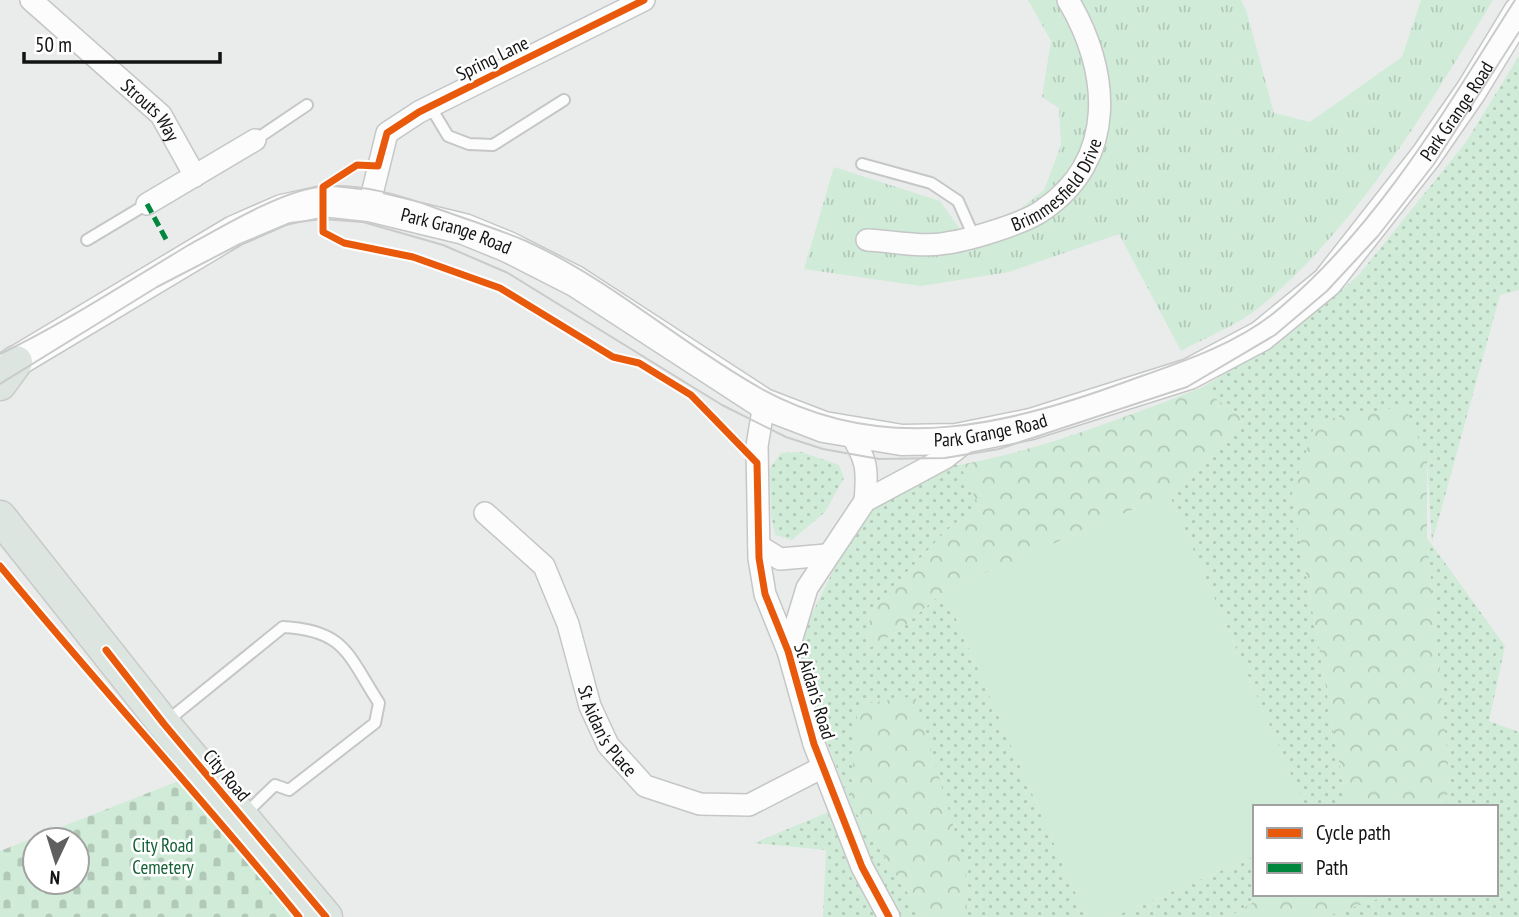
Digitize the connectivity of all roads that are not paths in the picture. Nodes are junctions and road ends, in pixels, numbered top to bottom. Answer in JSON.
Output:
{"nodes":[{"id":1,"x":31,"y":0,"type":"edge"},
{"id":2,"x":644,"y":0,"type":"edge"},
{"id":3,"x":1068,"y":0,"type":"edge"},
{"id":4,"x":1519,"y":12,"type":"edge"},
{"id":5,"x":564,"y":100,"type":"dead end"},
{"id":6,"x":307,"y":105,"type":"dead end"},
{"id":7,"x":430,"y":106,"type":"junction"},
{"id":8,"x":255,"y":140,"type":"joint"},
{"id":9,"x":862,"y":164,"type":"dead end"},
{"id":10,"x":195,"y":176,"type":"junction"},
{"id":11,"x":148,"y":204,"type":"joint"},
{"id":12,"x":356,"y":204,"type":"junction"},
{"id":13,"x":974,"y":237,"type":"junction"},
{"id":14,"x":87,"y":240,"type":"dead end"},
{"id":15,"x":867,"y":240,"type":"dead end"},
{"id":16,"x":5,"y":372,"type":"edge"},
{"id":17,"x":764,"y":404,"type":"junction"},
{"id":18,"x":849,"y":431,"type":"junction"},
{"id":19,"x":972,"y":437,"type":"junction"},
{"id":20,"x":865,"y":502,"type":"junction"},
{"id":21,"x":485,"y":513,"type":"dead end"},
{"id":22,"x":0,"y":517,"type":"edge"},
{"id":23,"x":759,"y":546,"type":"junction"},
{"id":24,"x":826,"y":555,"type":"junction"},
{"id":25,"x":788,"y":651,"type":"junction"},
{"id":26,"x":164,"y":724,"type":"junction"},
{"id":27,"x":823,"y":767,"type":"junction"},
{"id":28,"x":242,"y":817,"type":"junction"},
{"id":29,"x":326,"y":917,"type":"edge"},
{"id":30,"x":889,"y":917,"type":"edge"}],
"edges":[{"from":1,"to":10,"type":"street","name":"Strouts Way"},
{"from":2,"to":7,"type":"street","name":"Spring Lane"},
{"from":3,"to":13,"type":"street","name":"Brimmesfield Drive"},
{"from":4,"to":19,"type":"street","name":"Park Grange Road"},
{"from":5,"to":7,"type":"lane"},
{"from":6,"to":8,"type":"lane"},
{"from":7,"to":12,"type":"street","name":"Spring Lane"},
{"from":8,"to":10,"type":"street"},
{"from":9,"to":13,"type":"lane"},
{"from":10,"to":11,"type":"street"},
{"from":11,"to":14,"type":"lane"},
{"from":12,"to":16,"type":"street"},
{"from":12,"to":17,"type":"street","name":"Park Grange Road"},
{"from":13,"to":15,"type":"street","name":"Brimmesfield Drive"},
{"from":17,"to":18,"type":"street","name":"Park Grange Road"},
{"from":17,"to":23,"type":"street","name":"St Aidan's Road"},
{"from":18,"to":19,"type":"street","name":"Park Grange Road"},
{"from":18,"to":20,"type":"street"},
{"from":19,"to":20,"type":"street","name":"St Aidan's Road"},
{"from":20,"to":24,"type":"street","name":"St Aidan's Road"},
{"from":21,"to":27,"type":"street","name":"St Aidan's Place"},
{"from":22,"to":26,"type":"main road","name":"City Road"},
{"from":23,"to":24,"type":"street"},
{"from":23,"to":25,"type":"street","name":"St Aidan's Road"},
{"from":24,"to":25,"type":"street","name":"St Aidan's Road"},
{"from":25,"to":27,"type":"street","name":"St Aidan's Road"},
{"from":26,"to":28,"type":"main road","name":"City Road"},
{"from":26,"to":28,"type":"lane"},
{"from":27,"to":30,"type":"street","name":"St Aidan's Road"},
{"from":28,"to":29,"type":"main road","name":"City Road"}]}
